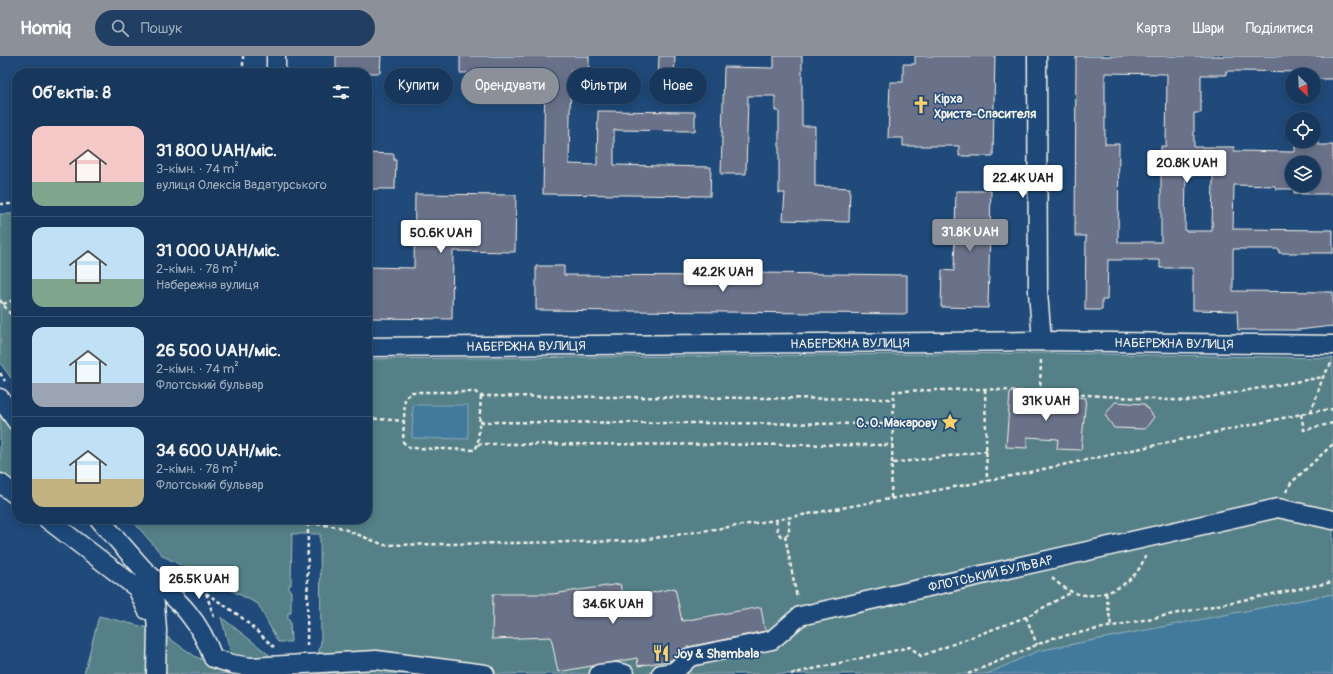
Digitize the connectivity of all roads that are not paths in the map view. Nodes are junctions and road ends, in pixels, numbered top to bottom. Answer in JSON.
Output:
{"nodes":[{"id":1,"x":276,"y":56,"type":"edge"},
{"id":2,"x":1037,"y":56,"type":"edge"},
{"id":3,"x":276,"y":68,"type":"edge"},
{"id":4,"x":1042,"y":341,"type":"junction"},
{"id":5,"x":372,"y":347,"type":"edge"},
{"id":6,"x":1333,"y":353,"type":"edge"},
{"id":7,"x":0,"y":398,"type":"edge"},
{"id":8,"x":12,"y":415,"type":"edge"},
{"id":9,"x":0,"y":482,"type":"edge"},
{"id":10,"x":12,"y":492,"type":"edge"},
{"id":11,"x":1333,"y":520,"type":"edge"},
{"id":12,"x":54,"y":524,"type":"edge"},
{"id":13,"x":103,"y":524,"type":"edge"},
{"id":14,"x":144,"y":570,"type":"junction"},
{"id":15,"x":157,"y":630,"type":"junction"},
{"id":16,"x":156,"y":674,"type":"edge"},
{"id":17,"x":485,"y":674,"type":"edge"},
{"id":18,"x":599,"y":674,"type":"edge"},
{"id":19,"x":625,"y":674,"type":"edge"},
{"id":20,"x":661,"y":674,"type":"edge"}],
"edges":[{"from":1,"to":3,"type":"street"},
{"from":2,"to":4,"type":"street"},
{"from":4,"to":5,"type":"street","name":"НАБЕРЕЖНА ВУЛИЦЯ"},
{"from":4,"to":6,"type":"street","name":"НАБЕРЕЖНА ВУЛИЦЯ"},
{"from":7,"to":8,"type":"street"},
{"from":9,"to":10,"type":"street"},
{"from":11,"to":20,"type":"street","name":"ФЛОТСЬКИЙ БУЛЬВАР"},
{"from":12,"to":15,"type":"street"},
{"from":13,"to":14,"type":"street"},
{"from":14,"to":15,"type":"street"},
{"from":14,"to":17,"type":"street"},
{"from":15,"to":16,"type":"street"},
{"from":18,"to":19,"type":"street"}]}
